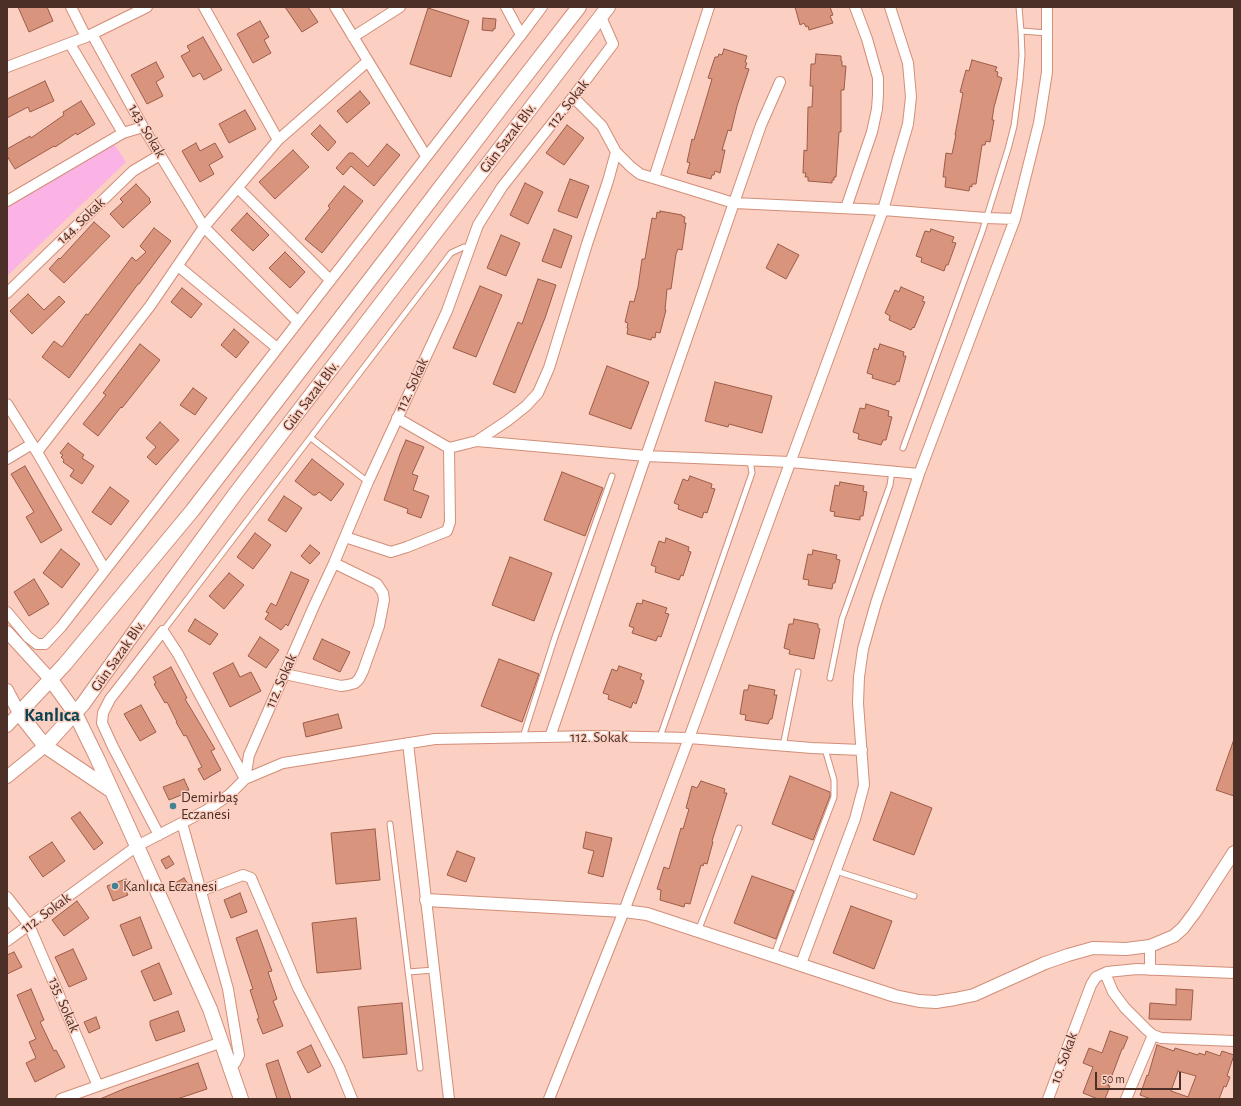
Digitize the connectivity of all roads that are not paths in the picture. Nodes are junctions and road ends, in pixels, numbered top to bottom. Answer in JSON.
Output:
{"nodes":[{"id":1,"x":71,"y":7,"type":"edge"},
{"id":2,"x":147,"y":7,"type":"edge"},
{"id":3,"x":204,"y":7,"type":"edge"},
{"id":4,"x":335,"y":7,"type":"edge"},
{"id":5,"x":400,"y":7,"type":"edge"},
{"id":6,"x":506,"y":7,"type":"edge"},
{"id":7,"x":542,"y":7,"type":"edge"},
{"id":8,"x":579,"y":7,"type":"edge"},
{"id":9,"x":709,"y":7,"type":"edge"},
{"id":10,"x":855,"y":7,"type":"edge"},
{"id":11,"x":890,"y":7,"type":"edge"},
{"id":12,"x":1019,"y":7,"type":"edge"},
{"id":13,"x":1048,"y":7,"type":"edge"},
{"id":14,"x":605,"y":12,"type":"edge"},
{"id":15,"x":1021,"y":31,"type":"junction"},
{"id":16,"x":1048,"y":33,"type":"junction"},
{"id":17,"x":521,"y":35,"type":"junction"},
{"id":18,"x":89,"y":36,"type":"junction"},
{"id":19,"x":353,"y":37,"type":"junction"},
{"id":20,"x":70,"y":44,"type":"junction"},
{"id":21,"x":368,"y":61,"type":"junction"},
{"id":22,"x":7,"y":67,"type":"edge"},
{"id":23,"x":780,"y":82,"type":"dead end"},
{"id":24,"x":573,"y":97,"type":"junction"},
{"id":25,"x":143,"y":127,"type":"junction"},
{"id":26,"x":123,"y":133,"type":"junction"},
{"id":27,"x":278,"y":140,"type":"junction"},
{"id":28,"x":616,"y":152,"type":"junction"},
{"id":29,"x":160,"y":155,"type":"junction"},
{"id":30,"x":426,"y":156,"type":"junction"},
{"id":31,"x":654,"y":178,"type":"junction"},
{"id":32,"x":238,"y":188,"type":"junction"},
{"id":33,"x":7,"y":200,"type":"edge"},
{"id":34,"x":734,"y":203,"type":"junction"},
{"id":35,"x":846,"y":208,"type":"junction"},
{"id":36,"x":883,"y":210,"type":"junction"},
{"id":37,"x":986,"y":218,"type":"junction"},
{"id":38,"x":1015,"y":218,"type":"junction"},
{"id":39,"x":204,"y":227,"type":"junction"},
{"id":40,"x":468,"y":249,"type":"junction"},
{"id":41,"x":178,"y":266,"type":"junction"},
{"id":42,"x":330,"y":280,"type":"junction"},
{"id":43,"x":7,"y":293,"type":"edge"},
{"id":44,"x":298,"y":322,"type":"junction"},
{"id":45,"x":277,"y":348,"type":"junction"},
{"id":46,"x":7,"y":404,"type":"edge"},
{"id":47,"x":397,"y":418,"type":"junction"},
{"id":48,"x":311,"y":438,"type":"junction"},
{"id":49,"x":477,"y":441,"type":"junction"},
{"id":50,"x":34,"y":448,"type":"junction"},
{"id":51,"x":449,"y":448,"type":"junction"},
{"id":52,"x":903,"y":448,"type":"dead end"},
{"id":53,"x":646,"y":456,"type":"junction"},
{"id":54,"x":7,"y":459,"type":"edge"},
{"id":55,"x":750,"y":460,"type":"junction"},
{"id":56,"x":790,"y":462,"type":"junction"},
{"id":57,"x":892,"y":471,"type":"junction"},
{"id":58,"x":919,"y":474,"type":"junction"},
{"id":59,"x":612,"y":476,"type":"dead end"},
{"id":60,"x":368,"y":482,"type":"junction"},
{"id":61,"x":345,"y":537,"type":"junction"},
{"id":62,"x":334,"y":563,"type":"junction"},
{"id":63,"x":105,"y":570,"type":"junction"},
{"id":64,"x":7,"y":612,"type":"edge"},
{"id":65,"x":163,"y":631,"type":"junction"},
{"id":66,"x":7,"y":632,"type":"edge"},
{"id":67,"x":798,"y":672,"type":"dead end"},
{"id":68,"x":285,"y":674,"type":"junction"},
{"id":69,"x":830,"y":678,"type":"dead end"},
{"id":70,"x":51,"y":680,"type":"junction"},
{"id":71,"x":7,"y":690,"type":"edge"},
{"id":72,"x":19,"y":713,"type":"junction"},
{"id":73,"x":75,"y":714,"type":"junction"},
{"id":74,"x":7,"y":726,"type":"edge"},
{"id":75,"x":550,"y":736,"type":"junction"},
{"id":76,"x":523,"y":737,"type":"junction"},
{"id":77,"x":660,"y":737,"type":"junction"},
{"id":78,"x":690,"y":738,"type":"junction"},
{"id":79,"x":408,"y":743,"type":"junction"},
{"id":80,"x":45,"y":746,"type":"junction"},
{"id":81,"x":783,"y":746,"type":"junction"},
{"id":82,"x":825,"y":749,"type":"junction"},
{"id":83,"x":862,"y":750,"type":"junction"},
{"id":84,"x":7,"y":778,"type":"edge"},
{"id":85,"x":245,"y":779,"type":"junction"},
{"id":86,"x":112,"y":791,"type":"junction"},
{"id":87,"x":182,"y":823,"type":"junction"},
{"id":88,"x":390,"y":824,"type":"dead end"},
{"id":89,"x":739,"y":828,"type":"dead end"},
{"id":90,"x":159,"y":835,"type":"junction"},
{"id":91,"x":137,"y":846,"type":"junction"},
{"id":92,"x":1234,"y":852,"type":"edge"},
{"id":93,"x":836,"y":871,"type":"junction"},
{"id":94,"x":201,"y":891,"type":"junction"},
{"id":95,"x":914,"y":896,"type":"dead end"},
{"id":96,"x":7,"y":897,"type":"edge"},
{"id":97,"x":426,"y":900,"type":"junction"},
{"id":98,"x":624,"y":911,"type":"junction"},
{"id":99,"x":29,"y":925,"type":"junction"},
{"id":100,"x":698,"y":931,"type":"junction"},
{"id":101,"x":7,"y":941,"type":"edge"},
{"id":102,"x":1150,"y":946,"type":"junction"},
{"id":103,"x":774,"y":956,"type":"junction"},
{"id":104,"x":801,"y":964,"type":"junction"},
{"id":105,"x":434,"y":970,"type":"junction"},
{"id":106,"x":1150,"y":970,"type":"junction"},
{"id":107,"x":408,"y":972,"type":"junction"},
{"id":108,"x":1104,"y":973,"type":"junction"},
{"id":109,"x":1234,"y":973,"type":"edge"},
{"id":110,"x":1153,"y":1035,"type":"junction"},
{"id":111,"x":1234,"y":1041,"type":"edge"},
{"id":112,"x":222,"y":1042,"type":"junction"},
{"id":113,"x":231,"y":1067,"type":"junction"},
{"id":114,"x":420,"y":1068,"type":"dead end"},
{"id":115,"x":98,"y":1086,"type":"junction"},
{"id":116,"x":61,"y":1099,"type":"edge"},
{"id":117,"x":241,"y":1099,"type":"edge"},
{"id":118,"x":352,"y":1099,"type":"edge"},
{"id":119,"x":450,"y":1099,"type":"edge"},
{"id":120,"x":549,"y":1099,"type":"edge"},
{"id":121,"x":1048,"y":1099,"type":"edge"},
{"id":122,"x":1126,"y":1099,"type":"edge"}],
"edges":[{"from":1,"to":18,"type":"street","name":"143. Sokak"},
{"from":2,"to":18,"type":"street"},
{"from":3,"to":27,"type":"street"},
{"from":4,"to":19,"type":"street"},
{"from":5,"to":19,"type":"street"},
{"from":6,"to":17,"type":"street"},
{"from":7,"to":17,"type":"street"},
{"from":8,"to":70,"type":"main road","name":"Gün Sazak Blv."},
{"from":9,"to":31,"type":"street"},
{"from":10,"to":35,"type":"street"},
{"from":11,"to":36,"type":"street"},
{"from":12,"to":15,"type":"lane"},
{"from":13,"to":16,"type":"street"},
{"from":14,"to":24,"type":"street","name":"112. Sokak"},
{"from":14,"to":73,"type":"main road","name":"Gün Sazak Blv."},
{"from":15,"to":16,"type":"lane"},
{"from":15,"to":37,"type":"lane"},
{"from":16,"to":38,"type":"street"},
{"from":17,"to":30,"type":"street"},
{"from":18,"to":20,"type":"street"},
{"from":18,"to":25,"type":"street","name":"143. Sokak"},
{"from":19,"to":21,"type":"street"},
{"from":20,"to":22,"type":"street"},
{"from":20,"to":26,"type":"street"},
{"from":21,"to":27,"type":"street"},
{"from":21,"to":30,"type":"street"},
{"from":23,"to":34,"type":"street"},
{"from":24,"to":28,"type":"street"},
{"from":24,"to":40,"type":"street","name":"112. Sokak"},
{"from":25,"to":26,"type":"street"},
{"from":25,"to":29,"type":"street","name":"143. Sokak"},
{"from":26,"to":33,"type":"street"},
{"from":27,"to":32,"type":"street"},
{"from":28,"to":31,"type":"street"},
{"from":28,"to":49,"type":"street"},
{"from":29,"to":39,"type":"street","name":"143. Sokak"},
{"from":29,"to":43,"type":"street","name":"144. Sokak"},
{"from":30,"to":42,"type":"street"},
{"from":31,"to":34,"type":"street"},
{"from":32,"to":39,"type":"street"},
{"from":32,"to":42,"type":"street"},
{"from":34,"to":35,"type":"street"},
{"from":34,"to":53,"type":"street"},
{"from":35,"to":36,"type":"street"},
{"from":36,"to":37,"type":"street"},
{"from":36,"to":56,"type":"street"},
{"from":37,"to":38,"type":"street"},
{"from":37,"to":52,"type":"lane"},
{"from":38,"to":58,"type":"street"},
{"from":39,"to":41,"type":"street"},
{"from":39,"to":44,"type":"street","name":"143. Sokak"},
{"from":40,"to":47,"type":"street","name":"112. Sokak"},
{"from":40,"to":48,"type":"lane"},
{"from":41,"to":45,"type":"street"},
{"from":41,"to":50,"type":"street"},
{"from":42,"to":44,"type":"street"},
{"from":44,"to":45,"type":"street"},
{"from":45,"to":63,"type":"street"},
{"from":46,"to":50,"type":"street"},
{"from":47,"to":51,"type":"street"},
{"from":47,"to":60,"type":"street","name":"112. Sokak"},
{"from":48,"to":60,"type":"lane"},
{"from":48,"to":65,"type":"lane"},
{"from":49,"to":51,"type":"street"},
{"from":49,"to":53,"type":"street"},
{"from":50,"to":54,"type":"street"},
{"from":50,"to":63,"type":"street"},
{"from":51,"to":61,"type":"street"},
{"from":53,"to":55,"type":"street"},
{"from":53,"to":75,"type":"street"},
{"from":55,"to":56,"type":"street"},
{"from":55,"to":77,"type":"lane"},
{"from":56,"to":57,"type":"street"},
{"from":56,"to":78,"type":"street"},
{"from":57,"to":58,"type":"street"},
{"from":57,"to":69,"type":"lane"},
{"from":58,"to":83,"type":"street"},
{"from":59,"to":76,"type":"lane"},
{"from":60,"to":61,"type":"street","name":"112. Sokak"},
{"from":61,"to":62,"type":"street","name":"112. Sokak"},
{"from":62,"to":68,"type":"street","name":"112. Sokak"},
{"from":62,"to":68,"type":"street"},
{"from":63,"to":64,"type":"street"},
{"from":65,"to":85,"type":"street"},
{"from":65,"to":90,"type":"street"},
{"from":66,"to":70,"type":"street"},
{"from":67,"to":81,"type":"lane"},
{"from":68,"to":85,"type":"street","name":"112. Sokak"},
{"from":70,"to":72,"type":"main road","name":"Gün Sazak Blv."},
{"from":70,"to":73,"type":"main road"},
{"from":71,"to":72,"type":"street"},
{"from":72,"to":74,"type":"street","name":"Gün Sazak Blv."},
{"from":72,"to":80,"type":"main road"},
{"from":73,"to":80,"type":"main road","name":"Gün Sazak Blv."},
{"from":73,"to":86,"type":"main road"},
{"from":75,"to":76,"type":"street","name":"112. Sokak"},
{"from":75,"to":77,"type":"street","name":"112. Sokak"},
{"from":76,"to":79,"type":"street","name":"112. Sokak"},
{"from":77,"to":78,"type":"street","name":"112. Sokak"},
{"from":78,"to":81,"type":"street","name":"112. Sokak"},
{"from":78,"to":98,"type":"street"},
{"from":79,"to":85,"type":"street","name":"112. Sokak"},
{"from":79,"to":97,"type":"street"},
{"from":80,"to":84,"type":"street","name":"Gün Sazak Blv."},
{"from":80,"to":86,"type":"main road"},
{"from":81,"to":82,"type":"street","name":"112. Sokak"},
{"from":82,"to":83,"type":"street","name":"112. Sokak"},
{"from":82,"to":103,"type":"lane"},
{"from":83,"to":93,"type":"street"},
{"from":85,"to":87,"type":"street","name":"112. Sokak"},
{"from":86,"to":91,"type":"main road"},
{"from":87,"to":90,"type":"street","name":"112. Sokak"},
{"from":87,"to":94,"type":"street"},
{"from":88,"to":107,"type":"lane"},
{"from":89,"to":100,"type":"lane"},
{"from":90,"to":91,"type":"street","name":"112. Sokak"},
{"from":91,"to":99,"type":"street","name":"112. Sokak"},
{"from":91,"to":112,"type":"main road"},
{"from":92,"to":102,"type":"street"},
{"from":93,"to":95,"type":"lane"},
{"from":93,"to":104,"type":"street"},
{"from":94,"to":113,"type":"street"},
{"from":94,"to":118,"type":"street"},
{"from":96,"to":99,"type":"street","name":"135. Sokak"},
{"from":97,"to":98,"type":"street"},
{"from":97,"to":105,"type":"street"},
{"from":98,"to":100,"type":"street"},
{"from":98,"to":120,"type":"street"},
{"from":99,"to":101,"type":"street","name":"112. Sokak"},
{"from":99,"to":115,"type":"street","name":"135. Sokak"},
{"from":100,"to":103,"type":"street"},
{"from":102,"to":104,"type":"street"},
{"from":102,"to":106,"type":"street"},
{"from":103,"to":104,"type":"street"},
{"from":105,"to":107,"type":"lane"},
{"from":105,"to":119,"type":"street"},
{"from":106,"to":108,"type":"street"},
{"from":106,"to":109,"type":"street"},
{"from":107,"to":114,"type":"lane"},
{"from":108,"to":110,"type":"street"},
{"from":108,"to":121,"type":"street","name":"10. Sokak"},
{"from":110,"to":111,"type":"street"},
{"from":110,"to":122,"type":"street"},
{"from":112,"to":113,"type":"main road"},
{"from":112,"to":115,"type":"street"},
{"from":113,"to":117,"type":"main road"},
{"from":115,"to":116,"type":"street"}]}
